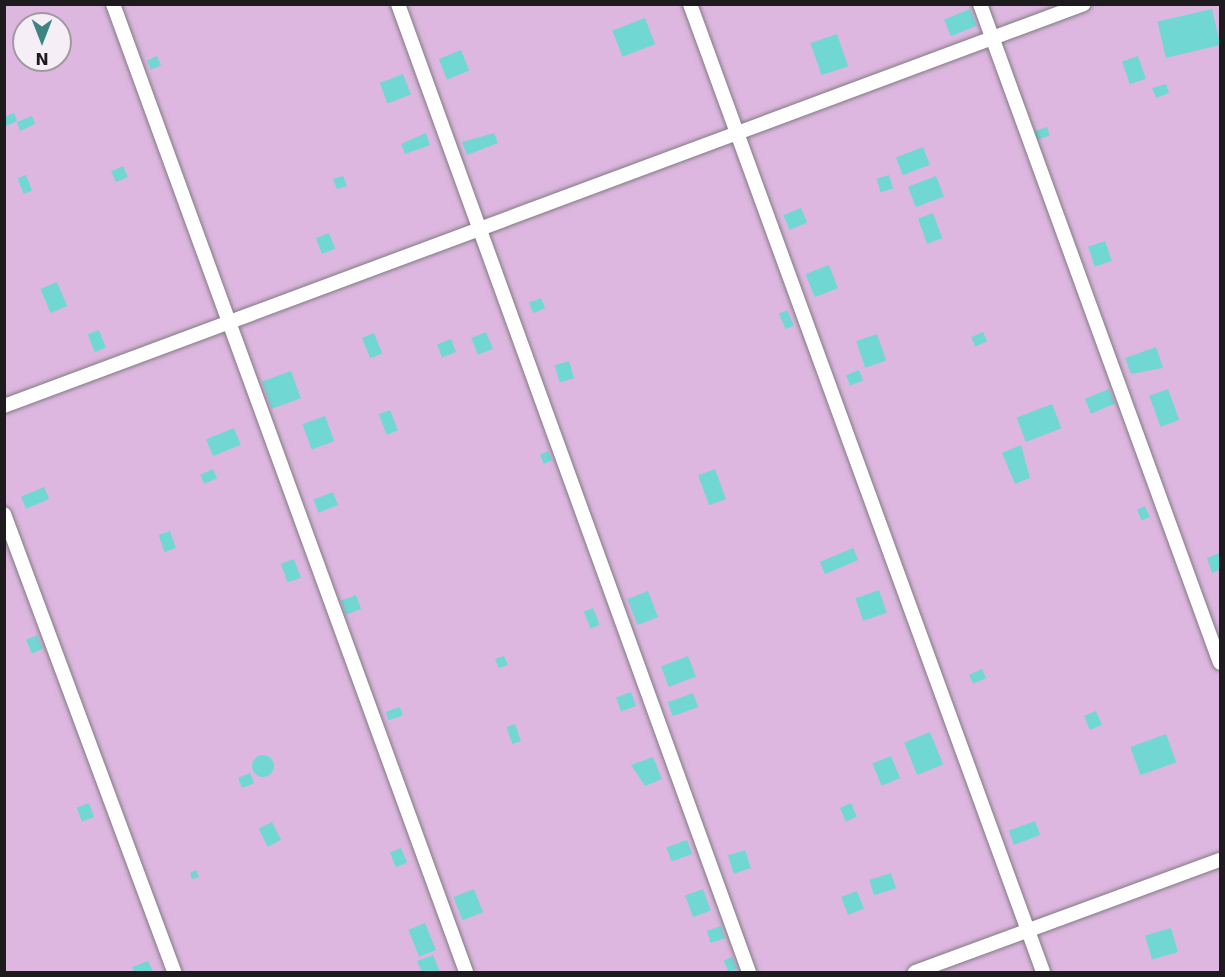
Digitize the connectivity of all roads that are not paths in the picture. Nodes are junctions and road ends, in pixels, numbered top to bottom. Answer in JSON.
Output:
{"nodes":[{"id":1,"x":113,"y":4,"type":"edge"},
{"id":2,"x":398,"y":4,"type":"edge"},
{"id":3,"x":690,"y":4,"type":"edge"},
{"id":4,"x":980,"y":4,"type":"edge"},
{"id":5,"x":1084,"y":4,"type":"edge"},
{"id":6,"x":993,"y":39,"type":"junction"},
{"id":7,"x":738,"y":134,"type":"junction"},
{"id":8,"x":479,"y":230,"type":"junction"},
{"id":9,"x":228,"y":323,"type":"junction"},
{"id":10,"x":4,"y":406,"type":"edge"},
{"id":11,"x":4,"y":514,"type":"edge"},
{"id":12,"x":1221,"y":663,"type":"edge"},
{"id":13,"x":1221,"y":860,"type":"edge"},
{"id":14,"x":1028,"y":931,"type":"junction"},
{"id":15,"x":174,"y":972,"type":"edge"},
{"id":16,"x":466,"y":972,"type":"edge"},
{"id":17,"x":749,"y":972,"type":"edge"},
{"id":18,"x":915,"y":972,"type":"edge"},
{"id":19,"x":1043,"y":972,"type":"edge"}],
"edges":[{"from":1,"to":9,"type":"lane"},
{"from":2,"to":8,"type":"lane"},
{"from":3,"to":7,"type":"lane"},
{"from":4,"to":6,"type":"lane"},
{"from":5,"to":6,"type":"lane"},
{"from":6,"to":7,"type":"lane"},
{"from":6,"to":12,"type":"lane"},
{"from":7,"to":8,"type":"lane"},
{"from":7,"to":14,"type":"lane"},
{"from":8,"to":9,"type":"lane"},
{"from":8,"to":17,"type":"lane"},
{"from":9,"to":10,"type":"lane"},
{"from":9,"to":16,"type":"lane"},
{"from":11,"to":15,"type":"lane"},
{"from":13,"to":14,"type":"lane"},
{"from":14,"to":18,"type":"lane"},
{"from":14,"to":19,"type":"lane"}]}
